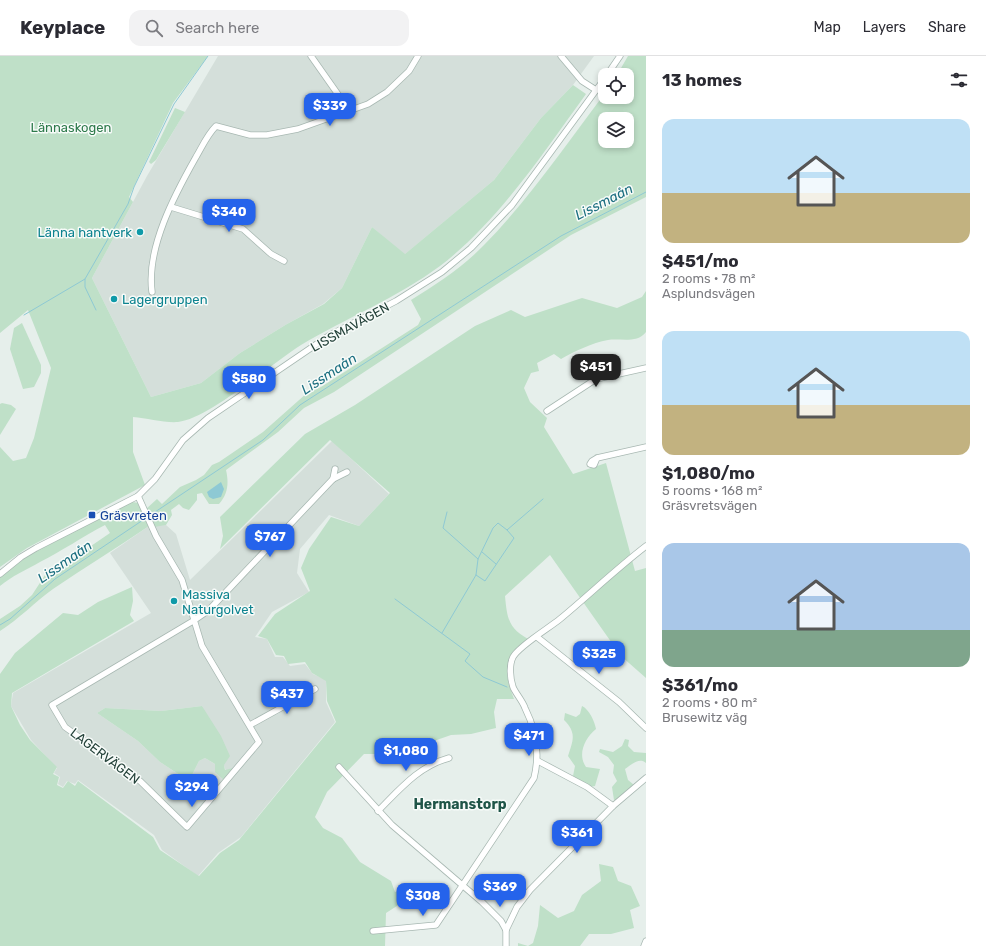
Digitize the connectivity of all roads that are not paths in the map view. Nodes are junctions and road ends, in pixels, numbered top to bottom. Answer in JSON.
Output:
{"nodes":[{"id":1,"x":311,"y":56,"type":"edge"},
{"id":2,"x":418,"y":56,"type":"edge"},
{"id":3,"x":561,"y":56,"type":"edge"},
{"id":4,"x":620,"y":56,"type":"edge"},
{"id":5,"x":612,"y":68,"type":"edge"},
{"id":6,"x":598,"y":87,"type":"edge"},
{"id":7,"x":596,"y":90,"type":"junction"},
{"id":8,"x":349,"y":110,"type":"junction"},
{"id":9,"x":170,"y":206,"type":"junction"},
{"id":10,"x":284,"y":261,"type":"dead end"},
{"id":11,"x":152,"y":292,"type":"dead end"},
{"id":12,"x":646,"y":368,"type":"edge"},
{"id":13,"x":547,"y":411,"type":"dead end"},
{"id":14,"x":646,"y":447,"type":"edge"},
{"id":15,"x":597,"y":458,"type":"dead end"},
{"id":16,"x":335,"y":469,"type":"dead end"},
{"id":17,"x":347,"y":472,"type":"dead end"},
{"id":18,"x":333,"y":479,"type":"junction"},
{"id":19,"x":138,"y":496,"type":"junction"},
{"id":20,"x":646,"y":546,"type":"edge"},
{"id":21,"x":0,"y":574,"type":"edge"},
{"id":22,"x":193,"y":621,"type":"junction"},
{"id":23,"x":537,"y":637,"type":"junction"},
{"id":24,"x":315,"y":689,"type":"dead end"},
{"id":25,"x":250,"y":725,"type":"junction"},
{"id":26,"x":646,"y":728,"type":"edge"},
{"id":27,"x":449,"y":758,"type":"dead end"},
{"id":28,"x":538,"y":761,"type":"junction"},
{"id":29,"x":339,"y":767,"type":"dead end"},
{"id":30,"x":646,"y":778,"type":"edge"},
{"id":31,"x":613,"y":806,"type":"junction"},
{"id":32,"x":378,"y":810,"type":"junction"},
{"id":33,"x":462,"y":885,"type":"junction"},
{"id":34,"x":506,"y":930,"type":"junction"},
{"id":35,"x":373,"y":931,"type":"dead end"},
{"id":36,"x":646,"y":941,"type":"edge"},
{"id":37,"x":506,"y":946,"type":"edge"},
{"id":38,"x":644,"y":946,"type":"edge"}],
"edges":[{"from":1,"to":8,"type":"street"},
{"from":2,"to":8,"type":"street"},
{"from":3,"to":7,"type":"street"},
{"from":4,"to":5,"type":"street"},
{"from":6,"to":7,"type":"street","name":"LISSMAVÄGEN"},
{"from":7,"to":19,"type":"street","name":"LISSMAVÄGEN"},
{"from":8,"to":9,"type":"street"},
{"from":9,"to":10,"type":"street"},
{"from":9,"to":11,"type":"street"},
{"from":12,"to":13,"type":"street"},
{"from":14,"to":15,"type":"street"},
{"from":16,"to":18,"type":"street"},
{"from":17,"to":18,"type":"street"},
{"from":18,"to":22,"type":"street"},
{"from":19,"to":21,"type":"street","name":"LISSMAVÄGEN"},
{"from":19,"to":22,"type":"street","name":"LAGERVÄGEN"},
{"from":20,"to":23,"type":"street"},
{"from":22,"to":25,"type":"street","name":"LAGERVÄGEN"},
{"from":22,"to":25,"type":"street","name":"LAGERVÄGEN"},
{"from":23,"to":26,"type":"street"},
{"from":23,"to":28,"type":"street"},
{"from":24,"to":25,"type":"street"},
{"from":27,"to":32,"type":"street"},
{"from":28,"to":31,"type":"street"},
{"from":28,"to":33,"type":"street"},
{"from":29,"to":32,"type":"street"},
{"from":30,"to":31,"type":"street"},
{"from":31,"to":34,"type":"street"},
{"from":32,"to":33,"type":"street"},
{"from":33,"to":34,"type":"street"},
{"from":33,"to":35,"type":"street"},
{"from":34,"to":37,"type":"street"},
{"from":36,"to":38,"type":"street"}]}
